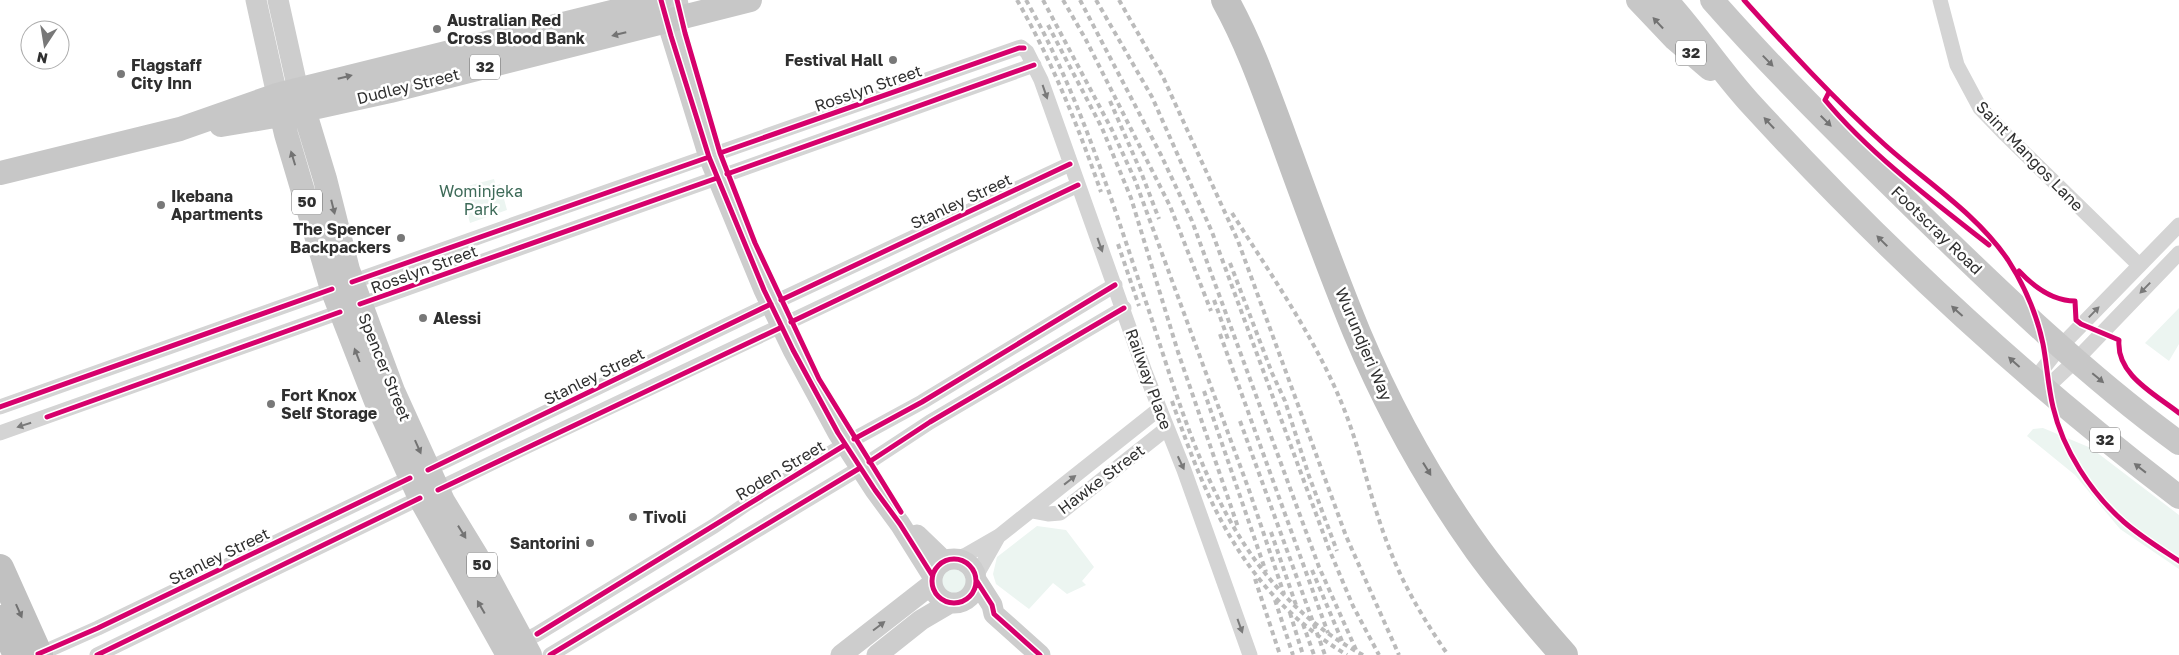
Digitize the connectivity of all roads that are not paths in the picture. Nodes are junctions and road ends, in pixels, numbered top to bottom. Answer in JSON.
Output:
{"nodes":[{"id":1,"x":256,"y":0,"type":"edge"},
{"id":2,"x":278,"y":0,"type":"edge"},
{"id":3,"x":750,"y":0,"type":"edge"},
{"id":4,"x":1204,"y":0,"type":"edge"},
{"id":5,"x":1224,"y":0,"type":"edge"},
{"id":6,"x":1638,"y":0,"type":"edge"},
{"id":7,"x":1666,"y":0,"type":"edge"},
{"id":8,"x":1940,"y":0,"type":"edge"},
{"id":9,"x":1724,"y":5,"type":"edge"},
{"id":10,"x":669,"y":8,"type":"edge"},
{"id":11,"x":282,"y":22,"type":"junction"},
{"id":12,"x":260,"y":27,"type":"junction"},
{"id":13,"x":1024,"y":48,"type":"joint"},
{"id":14,"x":1034,"y":65,"type":"junction"},
{"id":15,"x":1748,"y":101,"type":"junction"},
{"id":16,"x":290,"y":103,"type":"junction"},
{"id":17,"x":714,"y":154,"type":"junction"},
{"id":18,"x":1070,"y":164,"type":"junction"},
{"id":19,"x":0,"y":173,"type":"edge"},
{"id":20,"x":722,"y":176,"type":"junction"},
{"id":21,"x":326,"y":179,"type":"junction"},
{"id":22,"x":1078,"y":185,"type":"junction"},
{"id":23,"x":302,"y":187,"type":"junction"},
{"id":24,"x":2179,"y":225,"type":"edge"},
{"id":25,"x":2179,"y":253,"type":"edge"},
{"id":26,"x":2139,"y":265,"type":"junction"},
{"id":27,"x":342,"y":285,"type":"junction"},
{"id":28,"x":1115,"y":286,"type":"junction"},
{"id":29,"x":776,"y":302,"type":"junction"},
{"id":30,"x":350,"y":308,"type":"junction"},
{"id":31,"x":1124,"y":308,"type":"junction"},
{"id":32,"x":787,"y":324,"type":"junction"},
{"id":33,"x":2068,"y":354,"type":"junction"},
{"id":34,"x":2039,"y":385,"type":"junction"},
{"id":35,"x":0,"y":407,"type":"edge"},
{"id":36,"x":1159,"y":409,"type":"junction"},
{"id":37,"x":1166,"y":429,"type":"junction"},
{"id":38,"x":0,"y":433,"type":"edge"},
{"id":39,"x":850,"y":442,"type":"junction"},
{"id":40,"x":2179,"y":443,"type":"edge"},
{"id":41,"x":864,"y":465,"type":"junction"},
{"id":42,"x":424,"y":484,"type":"junction"},
{"id":43,"x":2179,"y":497,"type":"edge"},
{"id":44,"x":1032,"y":510,"type":"junction"},
{"id":45,"x":999,"y":536,"type":"junction"},
{"id":46,"x":0,"y":568,"type":"edge"},
{"id":47,"x":941,"y":570,"type":"junction"},
{"id":48,"x":976,"y":578,"type":"junction"},
{"id":49,"x":957,"y":602,"type":"junction"},
{"id":50,"x":994,"y":614,"type":"junction"},
{"id":51,"x":0,"y":619,"type":"edge"},
{"id":52,"x":547,"y":628,"type":"junction"},
{"id":53,"x":513,"y":651,"type":"edge"},
{"id":54,"x":555,"y":652,"type":"edge"},
{"id":55,"x":17,"y":655,"type":"edge"},
{"id":56,"x":38,"y":655,"type":"edge"},
{"id":57,"x":97,"y":655,"type":"edge"},
{"id":58,"x":840,"y":655,"type":"edge"},
{"id":59,"x":877,"y":655,"type":"edge"},
{"id":60,"x":1040,"y":655,"type":"edge"},
{"id":61,"x":1250,"y":655,"type":"edge"},
{"id":62,"x":1541,"y":655,"type":"edge"},
{"id":63,"x":1564,"y":655,"type":"edge"}],
"edges":[{"from":1,"to":12,"type":"street","name":"Spencer Street","number":"50"},
{"from":2,"to":11,"type":"street","name":"Spencer Street","number":"50"},
{"from":3,"to":10,"type":"main road","name":"Dudley Street","number":"32"},
{"from":4,"to":62,"type":"highway","name":"Wurundjeri Way"},
{"from":5,"to":63,"type":"highway","name":"Wurundjeri Way","one_way":true},
{"from":15,"to":6,"type":"main road","number":"32","one_way":true},
{"from":7,"to":15,"type":"main road"},
{"from":8,"to":26,"type":"street","name":"Saint Mangos Lane"},
{"from":9,"to":33,"type":"main road","name":"Footscray Road","number":"32","one_way":true},
{"from":10,"to":16,"type":"main road","name":"Dudley Street","number":"32"},
{"from":10,"to":17,"type":"street"},
{"from":11,"to":12,"type":"street"},
{"from":11,"to":16,"type":"street","name":"Spencer Street","number":"50"},
{"from":12,"to":16,"type":"street","name":"Spencer Street","number":"50"},
{"from":13,"to":14,"type":"street","name":"Railway Place"},
{"from":13,"to":17,"type":"street","name":"Rosslyn Street"},
{"from":14,"to":18,"type":"street","name":"Railway Place","one_way":true},
{"from":14,"to":20,"type":"street","name":"Rosslyn Street"},
{"from":34,"to":15,"type":"main road","number":"32","one_way":true},
{"from":16,"to":19,"type":"main road","name":"Dudley Street","number":"32"},
{"from":16,"to":21,"type":"main road","name":"Spencer Street","number":"50"},
{"from":23,"to":16,"type":"main road","name":"Spencer Street","number":"50","one_way":true},
{"from":17,"to":20,"type":"street"},
{"from":17,"to":27,"type":"street","name":"Rosslyn Street"},
{"from":18,"to":22,"type":"street","name":"Railway Place"},
{"from":18,"to":29,"type":"street","name":"Stanley Street"},
{"from":20,"to":29,"type":"street"},
{"from":20,"to":30,"type":"street","name":"Rosslyn Street"},
{"from":21,"to":23,"type":"main road"},
{"from":21,"to":27,"type":"main road","name":"Spencer Street","number":"50","one_way":true},
{"from":22,"to":28,"type":"street","name":"Railway Place","one_way":true},
{"from":22,"to":32,"type":"street","name":"Stanley Street"},
{"from":23,"to":27,"type":"main road","name":"Spencer Street","number":"50"},
{"from":24,"to":26,"type":"street"},
{"from":25,"to":33,"type":"street","one_way":true},
{"from":33,"to":26,"type":"street","one_way":true},
{"from":27,"to":30,"type":"main road","name":"Spencer Street","number":"50"},
{"from":27,"to":35,"type":"street","name":"Rosslyn Street"},
{"from":28,"to":31,"type":"street","name":"Railway Place"},
{"from":28,"to":39,"type":"street","name":"Roden Street"},
{"from":29,"to":32,"type":"street"},
{"from":29,"to":42,"type":"street","name":"Stanley Street"},
{"from":30,"to":38,"type":"street","name":"Rosslyn Street","one_way":true},
{"from":30,"to":42,"type":"main road","name":"Spencer Street","number":"50"},
{"from":31,"to":36,"type":"street","name":"Railway Place"},
{"from":31,"to":41,"type":"street"},
{"from":32,"to":39,"type":"street"},
{"from":32,"to":42,"type":"street","name":"Stanley Street"},
{"from":33,"to":34,"type":"street"},
{"from":33,"to":34,"type":"street"},
{"from":33,"to":40,"type":"main road","name":"Footscray Road","number":"32","one_way":true},
{"from":43,"to":34,"type":"main road","number":"32","one_way":true},
{"from":36,"to":37,"type":"street","name":"Railway Place"},
{"from":44,"to":36,"type":"street","name":"Hawke Street","one_way":true},
{"from":37,"to":44,"type":"street","name":"Hawke Street"},
{"from":37,"to":61,"type":"street","name":"Railway Place","one_way":true},
{"from":39,"to":41,"type":"street"},
{"from":39,"to":52,"type":"street","name":"Roden Street"},
{"from":41,"to":47,"type":"street"},
{"from":41,"to":54,"type":"street"},
{"from":42,"to":53,"type":"main road","name":"Spencer Street","number":"50"},
{"from":42,"to":56,"type":"street","name":"Stanley Street"},
{"from":42,"to":57,"type":"street","name":"Stanley Street"},
{"from":44,"to":45,"type":"street","name":"Hawke Street"},
{"from":45,"to":47,"type":"street","name":"Hawke Street"},
{"from":45,"to":48,"type":"street","name":"Hawke Street"},
{"from":46,"to":56,"type":"highway","one_way":true},
{"from":47,"to":48,"type":"street"},
{"from":47,"to":49,"type":"street"},
{"from":58,"to":47,"type":"street","name":"Hawke Street","one_way":true},
{"from":48,"to":49,"type":"street"},
{"from":48,"to":50,"type":"street"},
{"from":49,"to":50,"type":"street"},
{"from":49,"to":59,"type":"street"},
{"from":50,"to":60,"type":"street"},
{"from":51,"to":55,"type":"highway"},
{"from":52,"to":53,"type":"street","name":"Roden Street"},
{"from":52,"to":54,"type":"street"}]}
